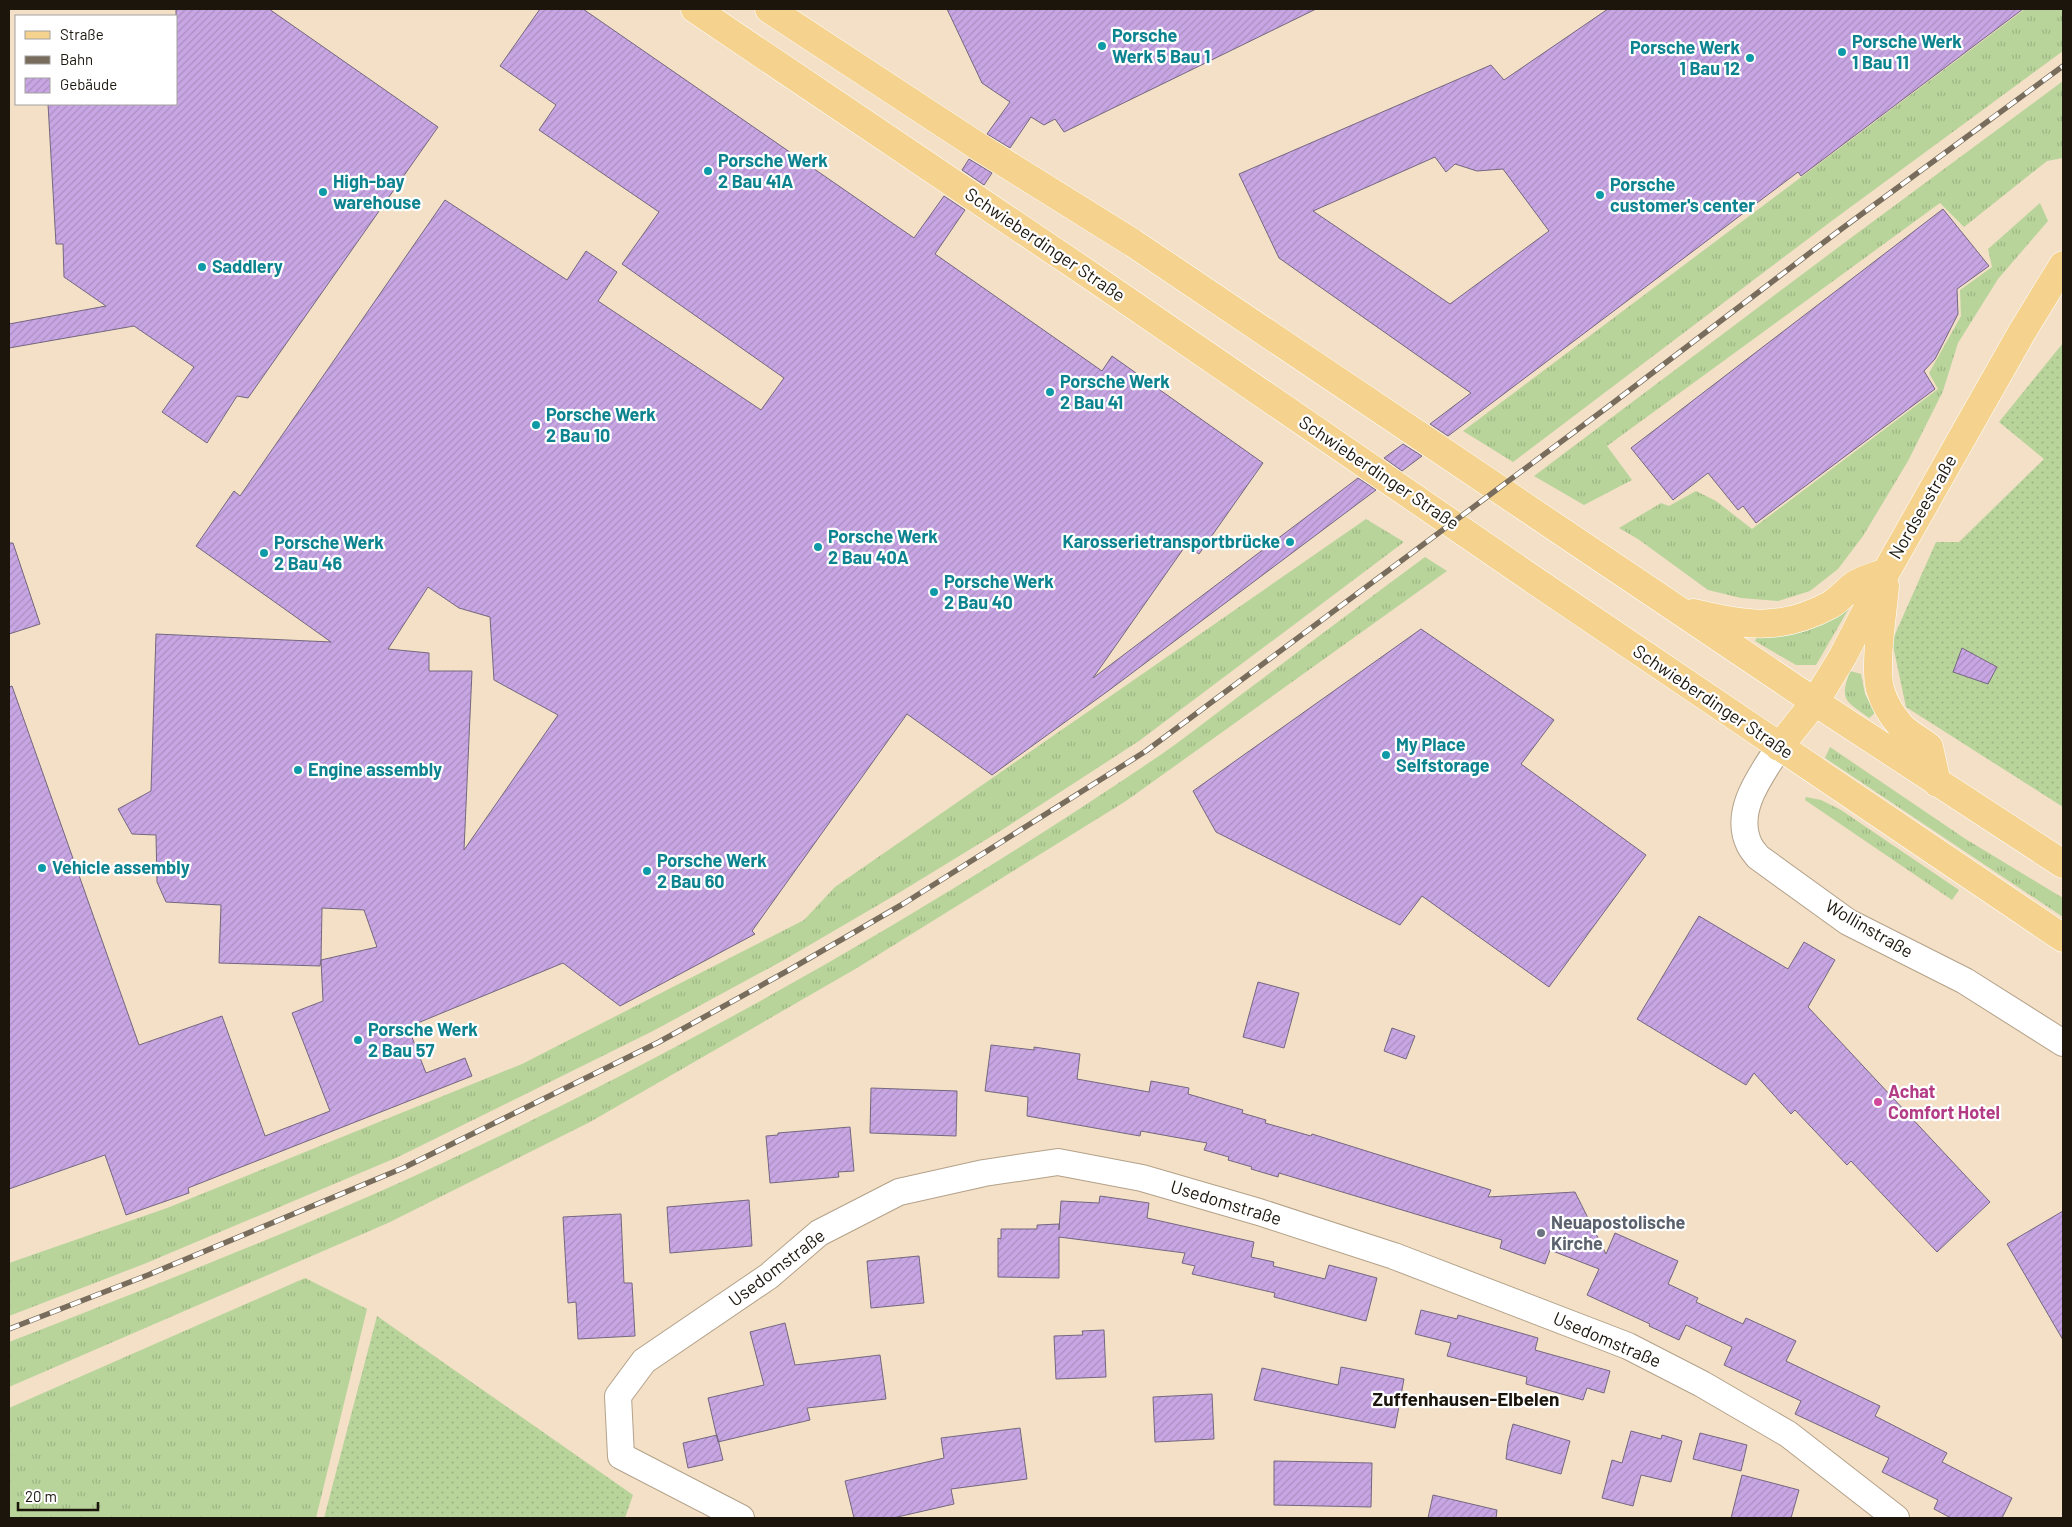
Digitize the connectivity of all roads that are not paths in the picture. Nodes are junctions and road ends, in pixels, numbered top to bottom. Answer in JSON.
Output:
{"nodes":[{"id":1,"x":695,"y":9,"type":"edge"},
{"id":2,"x":768,"y":9,"type":"edge"},
{"id":3,"x":2063,"y":264,"type":"edge"},
{"id":4,"x":1886,"y":572,"type":"junction"},
{"id":5,"x":1679,"y":611,"type":"junction"},
{"id":6,"x":1816,"y":702,"type":"junction"},
{"id":7,"x":1780,"y":747,"type":"junction"},
{"id":8,"x":1937,"y":783,"type":"junction"},
{"id":9,"x":2063,"y":864,"type":"edge"},
{"id":10,"x":2063,"y":938,"type":"edge"},
{"id":11,"x":2063,"y":1043,"type":"edge"},
{"id":12,"x":741,"y":1518,"type":"edge"},
{"id":13,"x":1896,"y":1518,"type":"edge"}],
"edges":[{"from":1,"to":7,"type":"main road","name":"Schwieberdinger Straße"},
{"from":2,"to":5,"type":"main road"},
{"from":3,"to":4,"type":"main road","name":"Nordseestraße"},
{"from":4,"to":5,"type":"main road"},
{"from":4,"to":6,"type":"main road","name":"Nordseestraße"},
{"from":4,"to":8,"type":"main road"},
{"from":5,"to":6,"type":"main road"},
{"from":6,"to":7,"type":"main road","name":"Nordseestraße"},
{"from":6,"to":8,"type":"main road"},
{"from":7,"to":10,"type":"main road","name":"Schwieberdinger Straße"},
{"from":7,"to":11,"type":"street","name":"Wollinstraße"},
{"from":8,"to":9,"type":"main road"},
{"from":12,"to":13,"type":"street","name":"Usedomstraße"}]}
